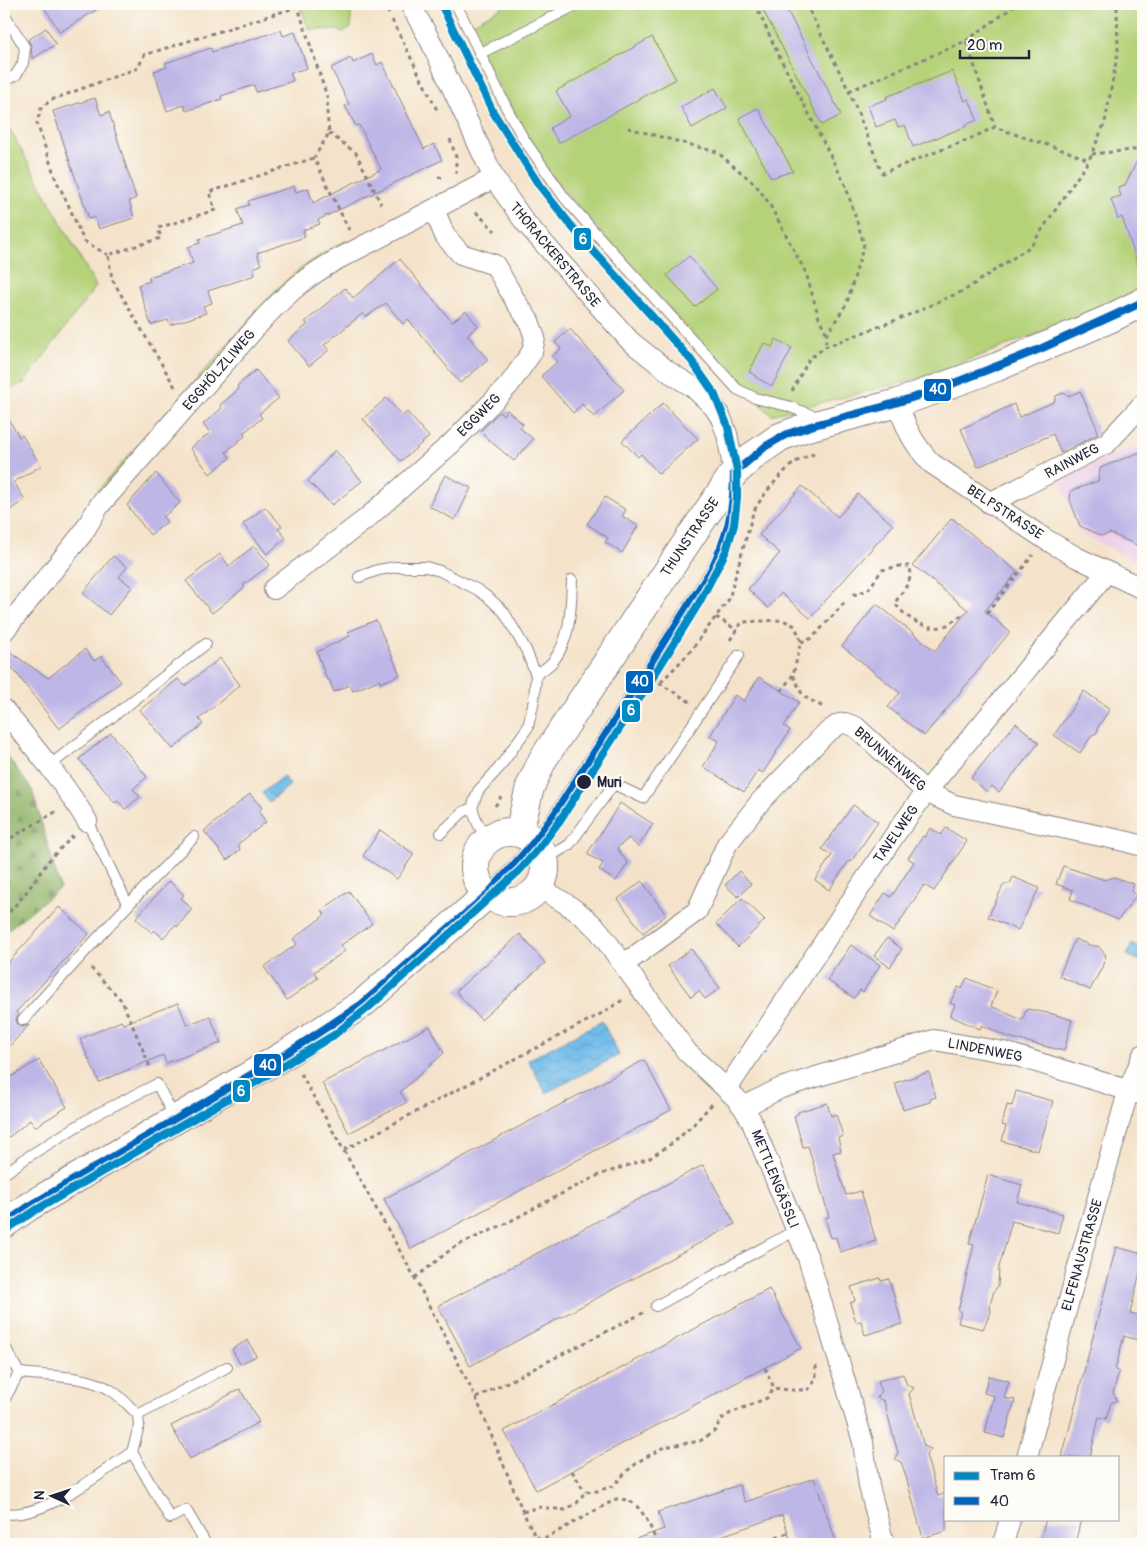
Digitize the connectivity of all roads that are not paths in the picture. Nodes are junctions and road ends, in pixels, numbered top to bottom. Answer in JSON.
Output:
{"nodes":[{"id":1,"x":410,"y":4,"type":"edge"},
{"id":2,"x":456,"y":4,"type":"edge"},
{"id":3,"x":578,"y":4,"type":"edge"},
{"id":4,"x":4,"y":13,"type":"edge"},
{"id":5,"x":479,"y":54,"type":"junction"},
{"id":6,"x":4,"y":81,"type":"edge"},
{"id":7,"x":494,"y":178,"type":"junction"},
{"id":8,"x":434,"y":209,"type":"junction"},
{"id":9,"x":1143,"y":302,"type":"edge"},
{"id":10,"x":898,"y":403,"type":"junction"},
{"id":11,"x":1143,"y":404,"type":"edge"},
{"id":12,"x":827,"y":421,"type":"junction"},
{"id":13,"x":734,"y":473,"type":"junction"},
{"id":14,"x":989,"y":502,"type":"junction"},
{"id":15,"x":1107,"y":572,"type":"junction"},
{"id":16,"x":359,"y":577,"type":"dead end"},
{"id":17,"x":572,"y":580,"type":"dead end"},
{"id":18,"x":274,"y":589,"type":"dead end"},
{"id":19,"x":1143,"y":590,"type":"edge"},
{"id":20,"x":4,"y":631,"type":"edge"},
{"id":21,"x":206,"y":644,"type":"dead end"},
{"id":22,"x":739,"y":655,"type":"road end"},
{"id":23,"x":536,"y":675,"type":"junction"},
{"id":24,"x":4,"y":710,"type":"edge"},
{"id":25,"x":49,"y":766,"type":"junction"},
{"id":26,"x":926,"y":792,"type":"junction"},
{"id":27,"x":472,"y":808,"type":"junction"},
{"id":28,"x":87,"y":821,"type":"joint"},
{"id":29,"x":441,"y":833,"type":"dead end"},
{"id":30,"x":194,"y":837,"type":"dead end"},
{"id":31,"x":488,"y":840,"type":"junction"},
{"id":32,"x":532,"y":845,"type":"junction"},
{"id":33,"x":1143,"y":846,"type":"edge"},
{"id":34,"x":538,"y":888,"type":"junction"},
{"id":35,"x":488,"y":894,"type":"junction"},
{"id":36,"x":128,"y":905,"type":"junction"},
{"id":37,"x":624,"y":964,"type":"junction"},
{"id":38,"x":23,"y":1020,"type":"dead end"},
{"id":39,"x":1143,"y":1056,"type":"edge"},
{"id":40,"x":726,"y":1089,"type":"junction"},
{"id":41,"x":1136,"y":1092,"type":"edge"},
{"id":42,"x":743,"y":1107,"type":"junction"},
{"id":43,"x":176,"y":1119,"type":"junction"},
{"id":44,"x":4,"y":1174,"type":"edge"},
{"id":45,"x":4,"y":1224,"type":"edge"},
{"id":46,"x":796,"y":1230,"type":"junction"},
{"id":47,"x":656,"y":1306,"type":"road end"},
{"id":48,"x":4,"y":1345,"type":"edge"},
{"id":49,"x":227,"y":1366,"type":"dead end"},
{"id":50,"x":19,"y":1373,"type":"junction"},
{"id":51,"x":4,"y":1400,"type":"edge"},
{"id":52,"x":138,"y":1415,"type":"junction"},
{"id":53,"x":132,"y":1452,"type":"junction"},
{"id":54,"x":1027,"y":1456,"type":"edge"},
{"id":55,"x":4,"y":1513,"type":"edge"},
{"id":56,"x":1010,"y":1520,"type":"edge"},
{"id":57,"x":206,"y":1544,"type":"edge"},
{"id":58,"x":884,"y":1544,"type":"edge"},
{"id":59,"x":1003,"y":1544,"type":"edge"}],
"edges":[{"from":1,"to":7,"type":"street","name":"THORACKERSTRASSE"},
{"from":2,"to":5,"type":"lane"},
{"from":3,"to":5,"type":"lane"},
{"from":4,"to":6,"type":"lane"},
{"from":5,"to":12,"type":"lane"},
{"from":7,"to":8,"type":"street","name":"EGGHÖLZLIWEG"},
{"from":7,"to":13,"type":"street","name":"THORACKERSTRASSE"},
{"from":8,"to":18,"type":"street","name":"EGGWEG"},
{"from":8,"to":20,"type":"street","name":"EGGHÖLZLIWEG"},
{"from":9,"to":10,"type":"main road","name":"THUNSTRASSE"},
{"from":10,"to":12,"type":"main road","name":"THUNSTRASSE"},
{"from":10,"to":14,"type":"street","name":"BELPSTRASSE"},
{"from":11,"to":14,"type":"street","name":"RAINWEG"},
{"from":12,"to":13,"type":"main road","name":"THUNSTRASSE"},
{"from":13,"to":32,"type":"lane"},
{"from":13,"to":32,"type":"main road","name":"THUNSTRASSE"},
{"from":14,"to":15,"type":"street","name":"BELPSTRASSE"},
{"from":15,"to":19,"type":"street","name":"BELPSTRASSE"},
{"from":15,"to":26,"type":"street","name":"TAVELWEG"},
{"from":16,"to":23,"type":"lane"},
{"from":17,"to":23,"type":"lane"},
{"from":21,"to":25,"type":"lane"},
{"from":22,"to":32,"type":"lane"},
{"from":23,"to":27,"type":"lane"},
{"from":24,"to":25,"type":"street"},
{"from":25,"to":28,"type":"street"},
{"from":26,"to":33,"type":"street","name":"BRUNNENWEG"},
{"from":26,"to":37,"type":"street","name":"BRUNNENWEG"},
{"from":26,"to":40,"type":"street","name":"TAVELWEG"},
{"from":27,"to":29,"type":"lane"},
{"from":27,"to":31,"type":"lane"},
{"from":28,"to":36,"type":"lane"},
{"from":30,"to":36,"type":"lane"},
{"from":31,"to":32,"type":"main road"},
{"from":31,"to":35,"type":"main road"},
{"from":32,"to":34,"type":"main road","name":"THUNSTRASSE"},
{"from":32,"to":35,"type":"lane"},
{"from":34,"to":35,"type":"main road"},
{"from":34,"to":37,"type":"street","name":"METTLENGÄSSLI"},
{"from":35,"to":43,"type":"main road"},
{"from":36,"to":38,"type":"lane"},
{"from":37,"to":40,"type":"street","name":"METTLENGÄSSLI"},
{"from":39,"to":41,"type":"street","name":"ELFENAUSTRASSE"},
{"from":40,"to":42,"type":"street","name":"METTLENGÄSSLI"},
{"from":41,"to":42,"type":"street","name":"LINDENWEG"},
{"from":41,"to":54,"type":"street","name":"ELFENAUSTRASSE"},
{"from":42,"to":46,"type":"street","name":"METTLENGÄSSLI"},
{"from":43,"to":44,"type":"lane"},
{"from":43,"to":45,"type":"main road"},
{"from":46,"to":47,"type":"lane"},
{"from":46,"to":58,"type":"street","name":"METTLENGÄSSLI"},
{"from":48,"to":50,"type":"lane"},
{"from":49,"to":52,"type":"lane"},
{"from":50,"to":51,"type":"lane"},
{"from":50,"to":52,"type":"lane"},
{"from":52,"to":53,"type":"lane"},
{"from":53,"to":55,"type":"lane"},
{"from":53,"to":57,"type":"lane"},
{"from":56,"to":59,"type":"street"}]}
